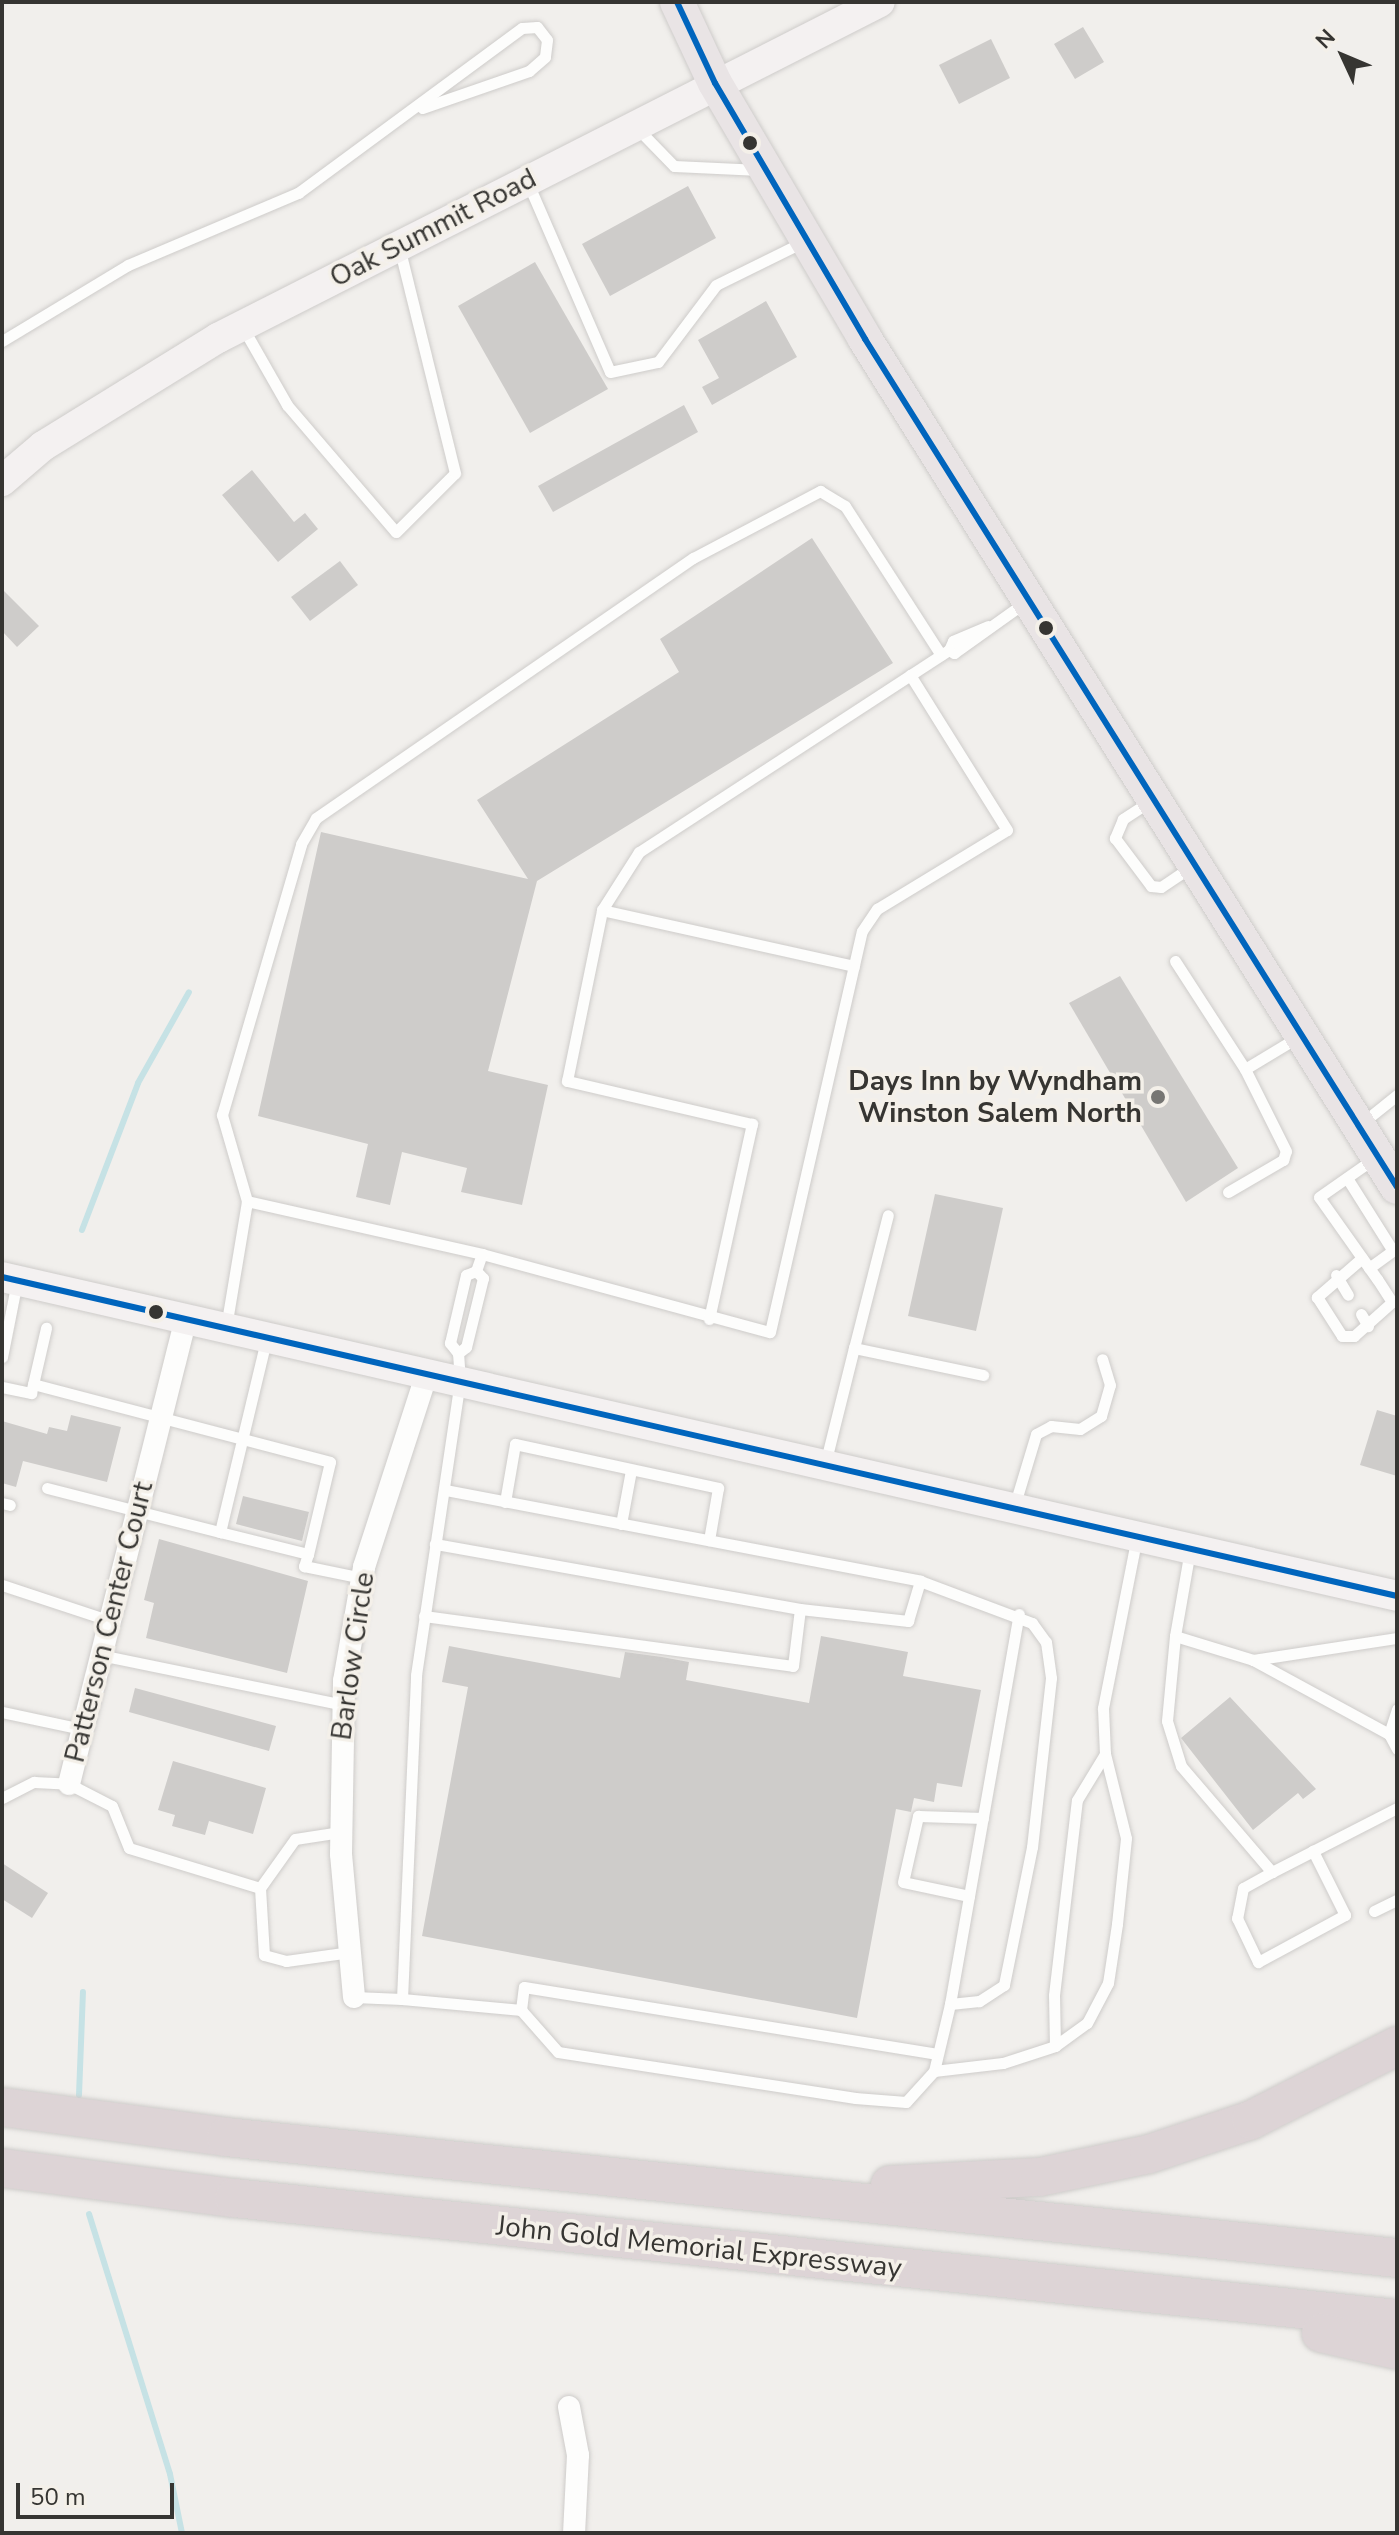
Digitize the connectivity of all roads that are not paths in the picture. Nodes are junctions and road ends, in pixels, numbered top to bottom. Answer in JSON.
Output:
{"nodes":[{"id":1,"x":677,"y":2,"type":"edge"},
{"id":2,"x":880,"y":2,"type":"edge"},
{"id":3,"x":715,"y":83,"type":"junction"},
{"id":4,"x":422,"y":108,"type":"junction"},
{"id":5,"x":634,"y":125,"type":"junction"},
{"id":6,"x":766,"y":170,"type":"junction"},
{"id":7,"x":526,"y":180,"type":"junction"},
{"id":8,"x":807,"y":240,"type":"junction"},
{"id":9,"x":399,"y":245,"type":"junction"},
{"id":10,"x":242,"y":326,"type":"junction"},
{"id":11,"x":2,"y":341,"type":"edge"},
{"id":12,"x":2,"y":481,"type":"edge"},
{"id":13,"x":1028,"y":600,"type":"junction"},
{"id":14,"x":945,"y":652,"type":"junction"},
{"id":15,"x":910,"y":675,"type":"junction"},
{"id":16,"x":1153,"y":799,"type":"junction"},
{"id":17,"x":1195,"y":865,"type":"junction"},
{"id":18,"x":602,"y":910,"type":"junction"},
{"id":19,"x":1175,"y":961,"type":"dead end"},
{"id":20,"x":854,"y":966,"type":"junction"},
{"id":21,"x":1301,"y":1035,"type":"junction"},
{"id":22,"x":1245,"y":1069,"type":"junction"},
{"id":23,"x":1397,"y":1095,"type":"edge"},
{"id":24,"x":1361,"y":1123,"type":"junction"},
{"id":25,"x":1379,"y":1155,"type":"junction"},
{"id":26,"x":1347,"y":1178,"type":"junction"},
{"id":27,"x":1397,"y":1187,"type":"edge"},
{"id":28,"x":1228,"y":1192,"type":"dead end"},
{"id":29,"x":247,"y":1201,"type":"junction"},
{"id":30,"x":888,"y":1215,"type":"dead end"},
{"id":31,"x":1395,"y":1250,"type":"edge"},
{"id":32,"x":482,"y":1254,"type":"junction"},
{"id":33,"x":1365,"y":1263,"type":"junction"},
{"id":34,"x":1336,"y":1275,"type":"junction"},
{"id":35,"x":10,"y":1279,"type":"edge"},
{"id":36,"x":1348,"y":1295,"type":"dead end"},
{"id":37,"x":1361,"y":1314,"type":"dead end"},
{"id":38,"x":186,"y":1319,"type":"junction"},
{"id":39,"x":709,"y":1319,"type":"junction"},
{"id":40,"x":1368,"y":1326,"type":"junction"},
{"id":41,"x":46,"y":1328,"type":"dead end"},
{"id":42,"x":226,"y":1328,"type":"junction"},
{"id":43,"x":267,"y":1337,"type":"junction"},
{"id":44,"x":854,"y":1348,"type":"junction"},
{"id":45,"x":2,"y":1357,"type":"edge"},
{"id":46,"x":1102,"y":1359,"type":"dead end"},
{"id":47,"x":459,"y":1367,"type":"junction"},
{"id":48,"x":427,"y":1373,"type":"junction"},
{"id":49,"x":983,"y":1375,"type":"dead end"},
{"id":50,"x":33,"y":1384,"type":"junction"},
{"id":51,"x":2,"y":1387,"type":"edge"},
{"id":52,"x":160,"y":1419,"type":"junction"},
{"id":53,"x":243,"y":1437,"type":"junction"},
{"id":54,"x":825,"y":1464,"type":"junction"},
{"id":55,"x":631,"y":1470,"type":"junction"},
{"id":56,"x":47,"y":1488,"type":"dead end"},
{"id":57,"x":445,"y":1490,"type":"junction"},
{"id":58,"x":505,"y":1502,"type":"junction"},
{"id":59,"x":1014,"y":1508,"type":"junction"},
{"id":60,"x":137,"y":1510,"type":"junction"},
{"id":61,"x":621,"y":1524,"type":"junction"},
{"id":62,"x":220,"y":1532,"type":"junction"},
{"id":63,"x":1137,"y":1536,"type":"junction"},
{"id":64,"x":709,"y":1540,"type":"junction"},
{"id":65,"x":435,"y":1544,"type":"junction"},
{"id":66,"x":1190,"y":1550,"type":"junction"},
{"id":67,"x":308,"y":1554,"type":"junction"},
{"id":68,"x":362,"y":1578,"type":"junction"},
{"id":69,"x":920,"y":1581,"type":"junction"},
{"id":70,"x":2,"y":1585,"type":"edge"},
{"id":71,"x":1397,"y":1596,"type":"edge"},
{"id":72,"x":800,"y":1609,"type":"junction"},
{"id":73,"x":1019,"y":1614,"type":"junction"},
{"id":74,"x":424,"y":1616,"type":"junction"},
{"id":75,"x":108,"y":1620,"type":"junction"},
{"id":76,"x":1175,"y":1636,"type":"junction"},
{"id":77,"x":1397,"y":1638,"type":"edge"},
{"id":78,"x":99,"y":1655,"type":"junction"},
{"id":79,"x":1253,"y":1660,"type":"junction"},
{"id":80,"x":343,"y":1705,"type":"junction"},
{"id":81,"x":1397,"y":1709,"type":"edge"},
{"id":82,"x":2,"y":1712,"type":"edge"},
{"id":83,"x":81,"y":1729,"type":"junction"},
{"id":84,"x":1389,"y":1734,"type":"junction"},
{"id":85,"x":1397,"y":1749,"type":"edge"},
{"id":86,"x":1105,"y":1754,"type":"junction"},
{"id":87,"x":69,"y":1784,"type":"junction"},
{"id":88,"x":2,"y":1798,"type":"edge"},
{"id":89,"x":1397,"y":1808,"type":"edge"},
{"id":90,"x":983,"y":1818,"type":"junction"},
{"id":91,"x":340,"y":1832,"type":"junction"},
{"id":92,"x":1313,"y":1851,"type":"junction"},
{"id":93,"x":1272,"y":1872,"type":"junction"},
{"id":94,"x":260,"y":1888,"type":"junction"},
{"id":95,"x":969,"y":1896,"type":"junction"},
{"id":96,"x":1397,"y":1900,"type":"edge"},
{"id":97,"x":1374,"y":1911,"type":"dead end"},
{"id":98,"x":350,"y":1952,"type":"junction"},
{"id":99,"x":354,"y":1997,"type":"joint"},
{"id":100,"x":402,"y":1999,"type":"junction"},
{"id":101,"x":950,"y":2004,"type":"junction"},
{"id":102,"x":521,"y":2010,"type":"junction"},
{"id":103,"x":1055,"y":2046,"type":"junction"},
{"id":104,"x":1397,"y":2046,"type":"edge"},
{"id":105,"x":938,"y":2054,"type":"junction"},
{"id":106,"x":934,"y":2071,"type":"junction"},
{"id":107,"x":2,"y":2107,"type":"edge"},
{"id":108,"x":2,"y":2168,"type":"edge"},
{"id":109,"x":637,"y":2182,"type":"junction"},
{"id":110,"x":1397,"y":2258,"type":"edge"},
{"id":111,"x":1103,"y":2289,"type":"junction"},
{"id":112,"x":1397,"y":2319,"type":"edge"},
{"id":113,"x":1397,"y":2350,"type":"edge"},
{"id":114,"x":569,"y":2407,"type":"dead end"},
{"id":115,"x":574,"y":2533,"type":"edge"}],
"edges":[{"from":1,"to":3,"type":"main road"},
{"from":2,"to":3,"type":"main road","name":"Oak Summit Road"},
{"from":3,"to":5,"type":"main road","name":"Oak Summit Road"},
{"from":3,"to":6,"type":"main road"},
{"from":4,"to":4,"type":"lane"},
{"from":4,"to":11,"type":"lane"},
{"from":5,"to":6,"type":"lane"},
{"from":5,"to":7,"type":"main road","name":"Oak Summit Road"},
{"from":6,"to":8,"type":"main road"},
{"from":7,"to":8,"type":"lane"},
{"from":7,"to":9,"type":"main road","name":"Oak Summit Road"},
{"from":8,"to":13,"type":"main road"},
{"from":9,"to":10,"type":"main road","name":"Oak Summit Road"},
{"from":9,"to":10,"type":"lane"},
{"from":10,"to":12,"type":"main road","name":"Oak Summit Road"},
{"from":13,"to":14,"type":"lane"},
{"from":13,"to":16,"type":"main road"},
{"from":14,"to":15,"type":"lane"},
{"from":14,"to":29,"type":"lane"},
{"from":15,"to":18,"type":"lane"},
{"from":15,"to":20,"type":"lane"},
{"from":16,"to":17,"type":"main road"},
{"from":16,"to":17,"type":"lane"},
{"from":17,"to":21,"type":"main road"},
{"from":18,"to":20,"type":"lane"},
{"from":18,"to":39,"type":"lane"},
{"from":19,"to":22,"type":"lane"},
{"from":20,"to":39,"type":"lane"},
{"from":21,"to":22,"type":"lane"},
{"from":21,"to":24,"type":"main road"},
{"from":22,"to":28,"type":"lane"},
{"from":23,"to":24,"type":"lane"},
{"from":24,"to":25,"type":"main road"},
{"from":25,"to":26,"type":"lane"},
{"from":25,"to":27,"type":"main road"},
{"from":26,"to":31,"type":"lane"},
{"from":26,"to":33,"type":"lane"},
{"from":29,"to":32,"type":"lane"},
{"from":29,"to":42,"type":"lane"},
{"from":30,"to":44,"type":"lane"},
{"from":31,"to":33,"type":"lane"},
{"from":32,"to":39,"type":"lane"},
{"from":32,"to":47,"type":"lane"},
{"from":33,"to":34,"type":"lane"},
{"from":33,"to":40,"type":"lane"},
{"from":34,"to":36,"type":"lane"},
{"from":34,"to":40,"type":"lane"},
{"from":35,"to":38,"type":"main road"},
{"from":35,"to":45,"type":"lane"},
{"from":37,"to":40,"type":"lane"},
{"from":38,"to":42,"type":"main road"},
{"from":38,"to":52,"type":"street","name":"Patterson Center Court"},
{"from":41,"to":50,"type":"lane"},
{"from":42,"to":43,"type":"main road"},
{"from":43,"to":48,"type":"main road"},
{"from":43,"to":53,"type":"lane"},
{"from":44,"to":49,"type":"lane"},
{"from":44,"to":54,"type":"lane"},
{"from":46,"to":59,"type":"lane"},
{"from":47,"to":48,"type":"main road"},
{"from":47,"to":54,"type":"main road"},
{"from":47,"to":57,"type":"lane"},
{"from":48,"to":68,"type":"street","name":"Barlow Circle"},
{"from":50,"to":51,"type":"lane"},
{"from":50,"to":52,"type":"lane"},
{"from":52,"to":53,"type":"lane"},
{"from":52,"to":60,"type":"street","name":"Patterson Center Court"},
{"from":53,"to":62,"type":"lane"},
{"from":53,"to":67,"type":"lane"},
{"from":54,"to":59,"type":"main road"},
{"from":55,"to":58,"type":"lane"},
{"from":55,"to":61,"type":"lane"},
{"from":55,"to":64,"type":"lane"},
{"from":56,"to":60,"type":"lane"},
{"from":57,"to":58,"type":"lane"},
{"from":57,"to":65,"type":"lane"},
{"from":58,"to":61,"type":"lane"},
{"from":59,"to":63,"type":"main road"},
{"from":60,"to":62,"type":"lane"},
{"from":60,"to":75,"type":"street","name":"Patterson Center Court"},
{"from":61,"to":64,"type":"lane"},
{"from":62,"to":67,"type":"lane"},
{"from":63,"to":66,"type":"main road"},
{"from":63,"to":86,"type":"lane"},
{"from":64,"to":69,"type":"lane"},
{"from":65,"to":72,"type":"lane"},
{"from":65,"to":74,"type":"lane"},
{"from":66,"to":71,"type":"main road"},
{"from":66,"to":76,"type":"lane"},
{"from":67,"to":68,"type":"lane"},
{"from":68,"to":80,"type":"street","name":"Barlow Circle"},
{"from":69,"to":72,"type":"lane"},
{"from":69,"to":73,"type":"lane"},
{"from":70,"to":75,"type":"lane"},
{"from":72,"to":74,"type":"lane"},
{"from":73,"to":90,"type":"lane"},
{"from":73,"to":101,"type":"lane"},
{"from":74,"to":100,"type":"lane"},
{"from":75,"to":78,"type":"street","name":"Patterson Center Court"},
{"from":76,"to":79,"type":"lane"},
{"from":76,"to":93,"type":"lane"},
{"from":77,"to":79,"type":"lane"},
{"from":78,"to":80,"type":"lane"},
{"from":78,"to":83,"type":"street","name":"Patterson Center Court"},
{"from":79,"to":84,"type":"lane"},
{"from":80,"to":91,"type":"street","name":"Barlow Circle"},
{"from":81,"to":84,"type":"lane"},
{"from":82,"to":83,"type":"lane"},
{"from":83,"to":87,"type":"street","name":"Patterson Center Court"},
{"from":84,"to":85,"type":"lane"},
{"from":86,"to":103,"type":"lane"},
{"from":86,"to":103,"type":"lane"},
{"from":87,"to":88,"type":"lane"},
{"from":87,"to":94,"type":"lane","name":"Patterson Center Court"},
{"from":89,"to":92,"type":"lane"},
{"from":90,"to":95,"type":"lane"},
{"from":90,"to":95,"type":"lane"},
{"from":91,"to":94,"type":"lane"},
{"from":91,"to":98,"type":"street","name":"Barlow Circle"},
{"from":92,"to":93,"type":"lane"},
{"from":92,"to":93,"type":"lane"},
{"from":94,"to":98,"type":"lane"},
{"from":95,"to":101,"type":"lane"},
{"from":96,"to":97,"type":"lane"},
{"from":98,"to":99,"type":"street","name":"Barlow Circle"},
{"from":99,"to":100,"type":"lane"},
{"from":100,"to":102,"type":"lane"},
{"from":101,"to":105,"type":"lane"},
{"from":102,"to":105,"type":"lane"},
{"from":102,"to":106,"type":"lane"},
{"from":103,"to":106,"type":"lane"},
{"from":104,"to":109,"type":"highway"},
{"from":105,"to":106,"type":"lane"},
{"from":107,"to":109,"type":"highway","name":"John Gold Memorial Expressway"},
{"from":108,"to":111,"type":"highway","name":"John Gold Memorial Expressway"},
{"from":109,"to":110,"type":"highway","name":"John Gold Memorial Expressway"},
{"from":111,"to":112,"type":"highway","name":"John Gold Memorial Expressway"},
{"from":111,"to":113,"type":"highway"},
{"from":114,"to":115,"type":"street"}]}
